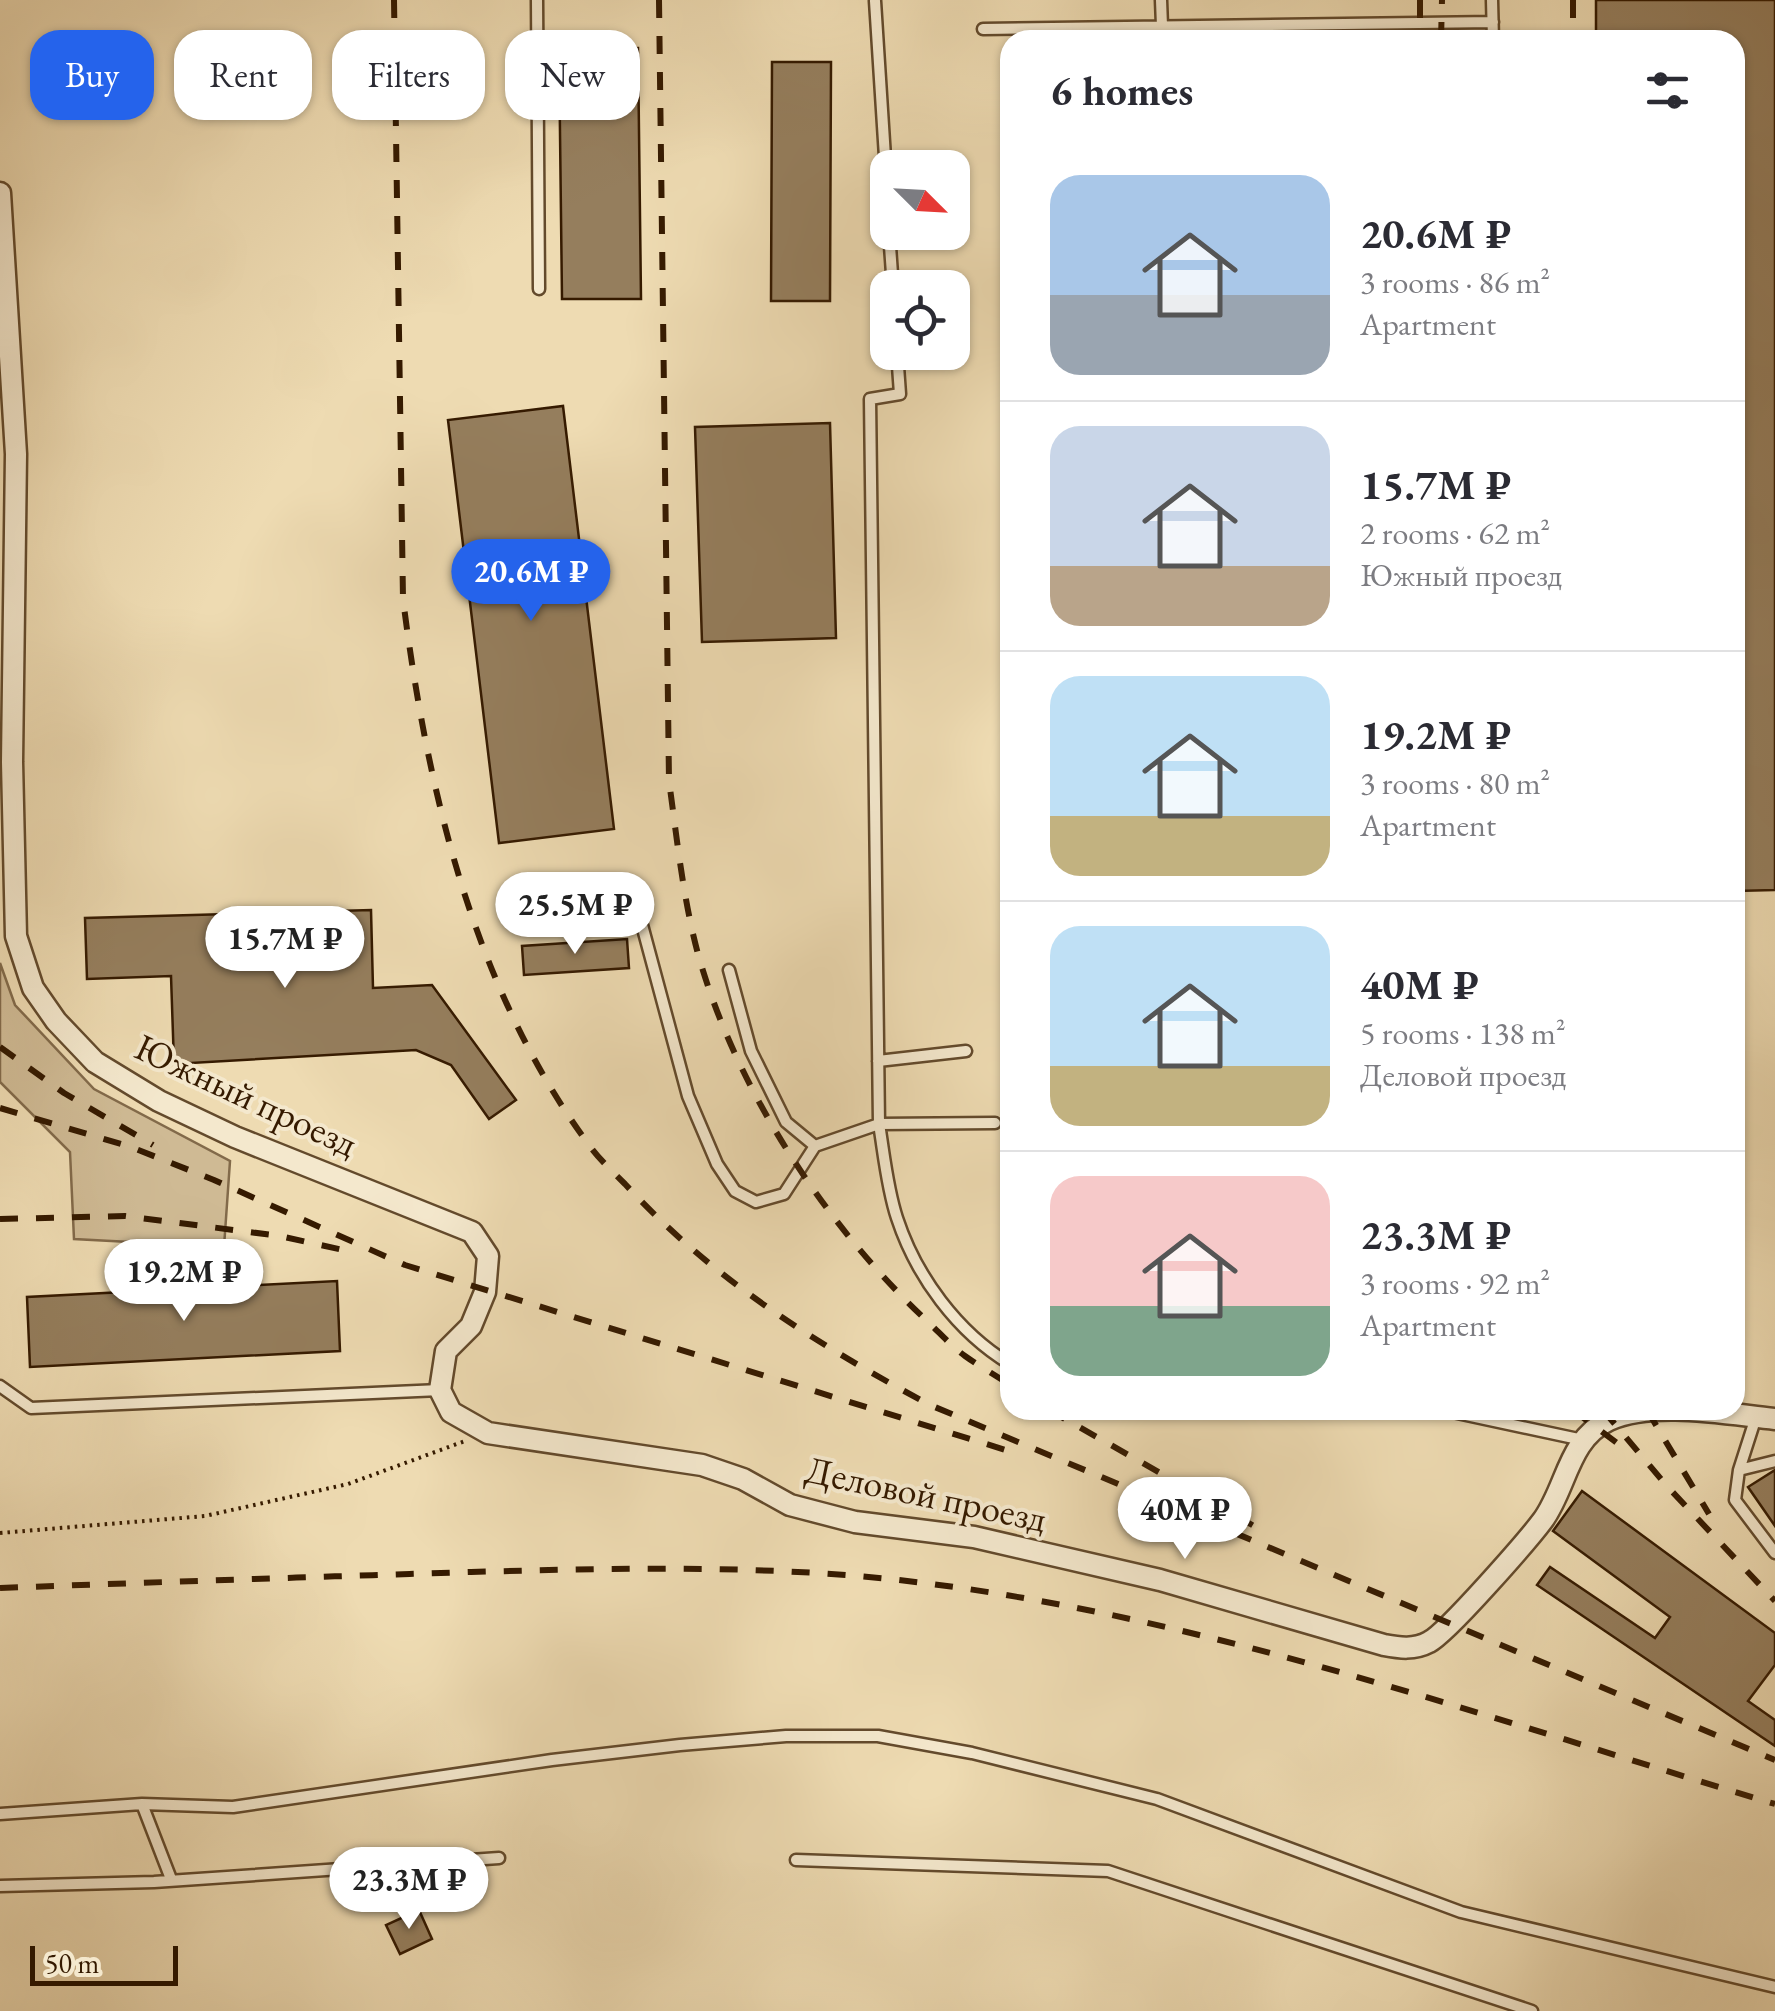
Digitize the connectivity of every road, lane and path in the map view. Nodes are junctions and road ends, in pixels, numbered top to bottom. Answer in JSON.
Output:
{"nodes":[{"id":1,"x":537,"y":0,"type":"edge"},
{"id":2,"x":1162,"y":0,"type":"edge"},
{"id":3,"x":1492,"y":0,"type":"edge"},
{"id":4,"x":874,"y":1,"type":"edge"},
{"id":5,"x":1492,"y":22,"type":"junction"},
{"id":6,"x":1162,"y":26,"type":"junction"},
{"id":7,"x":984,"y":29,"type":"dead end"},
{"id":8,"x":1492,"y":30,"type":"edge"},
{"id":9,"x":884,"y":150,"type":"edge"},
{"id":10,"x":0,"y":193,"type":"edge"},
{"id":11,"x":540,"y":289,"type":"dead end"},
{"id":12,"x":898,"y":370,"type":"edge"},
{"id":13,"x":6,"y":763,"type":"edge"},
{"id":14,"x":631,"y":884,"type":"dead end"},
{"id":15,"x":729,"y":970,"type":"dead end"},
{"id":16,"x":966,"y":1050,"type":"dead end"},
{"id":17,"x":878,"y":1061,"type":"junction"},
{"id":18,"x":995,"y":1122,"type":"dead end"},
{"id":19,"x":879,"y":1124,"type":"junction"},
{"id":20,"x":815,"y":1146,"type":"junction"},
{"id":21,"x":1000,"y":1358,"type":"edge"},
{"id":22,"x":0,"y":1386,"type":"edge"},
{"id":23,"x":440,"y":1390,"type":"junction"},
{"id":24,"x":1765,"y":1418,"type":"edge"},
{"id":25,"x":1489,"y":1420,"type":"edge"},
{"id":26,"x":1610,"y":1420,"type":"edge"},
{"id":27,"x":488,"y":1433,"type":"junction"},
{"id":28,"x":1582,"y":1440,"type":"junction"},
{"id":29,"x":1775,"y":1461,"type":"edge"},
{"id":30,"x":1739,"y":1470,"type":"junction"},
{"id":31,"x":0,"y":1533,"type":"edge"},
{"id":32,"x":1775,"y":1553,"type":"edge"},
{"id":33,"x":142,"y":1804,"type":"junction"},
{"id":34,"x":0,"y":1814,"type":"edge"},
{"id":35,"x":499,"y":1858,"type":"dead end"},
{"id":36,"x":796,"y":1860,"type":"dead end"},
{"id":37,"x":171,"y":1879,"type":"junction"},
{"id":38,"x":0,"y":1886,"type":"edge"},
{"id":39,"x":1775,"y":1986,"type":"edge"},
{"id":40,"x":1532,"y":2011,"type":"edge"}],
"edges":[{"from":1,"to":11,"type":"lane"},
{"from":2,"to":6,"type":"lane"},
{"from":3,"to":5,"type":"lane"},
{"from":4,"to":9,"type":"lane"},
{"from":5,"to":6,"type":"lane"},
{"from":5,"to":8,"type":"lane"},
{"from":6,"to":7,"type":"lane"},
{"from":10,"to":13,"type":"street","name":"Южный проезд"},
{"from":12,"to":17,"type":"lane"},
{"from":13,"to":23,"type":"street","name":"Южный проезд"},
{"from":14,"to":20,"type":"lane"},
{"from":15,"to":20,"type":"lane"},
{"from":16,"to":17,"type":"lane"},
{"from":17,"to":19,"type":"lane"},
{"from":18,"to":19,"type":"lane"},
{"from":19,"to":20,"type":"lane"},
{"from":19,"to":21,"type":"lane"},
{"from":22,"to":23,"type":"lane"},
{"from":23,"to":27,"type":"street"},
{"from":24,"to":30,"type":"lane"},
{"from":25,"to":28,"type":"lane"},
{"from":26,"to":28,"type":"street"},
{"from":27,"to":28,"type":"street","name":"Деловой проезд"},
{"from":27,"to":31,"type":"path"},
{"from":29,"to":30,"type":"lane"},
{"from":30,"to":32,"type":"lane"},
{"from":33,"to":34,"type":"lane"},
{"from":33,"to":37,"type":"lane"},
{"from":33,"to":39,"type":"lane"},
{"from":35,"to":37,"type":"lane"},
{"from":36,"to":40,"type":"lane"},
{"from":37,"to":38,"type":"lane"}]}
